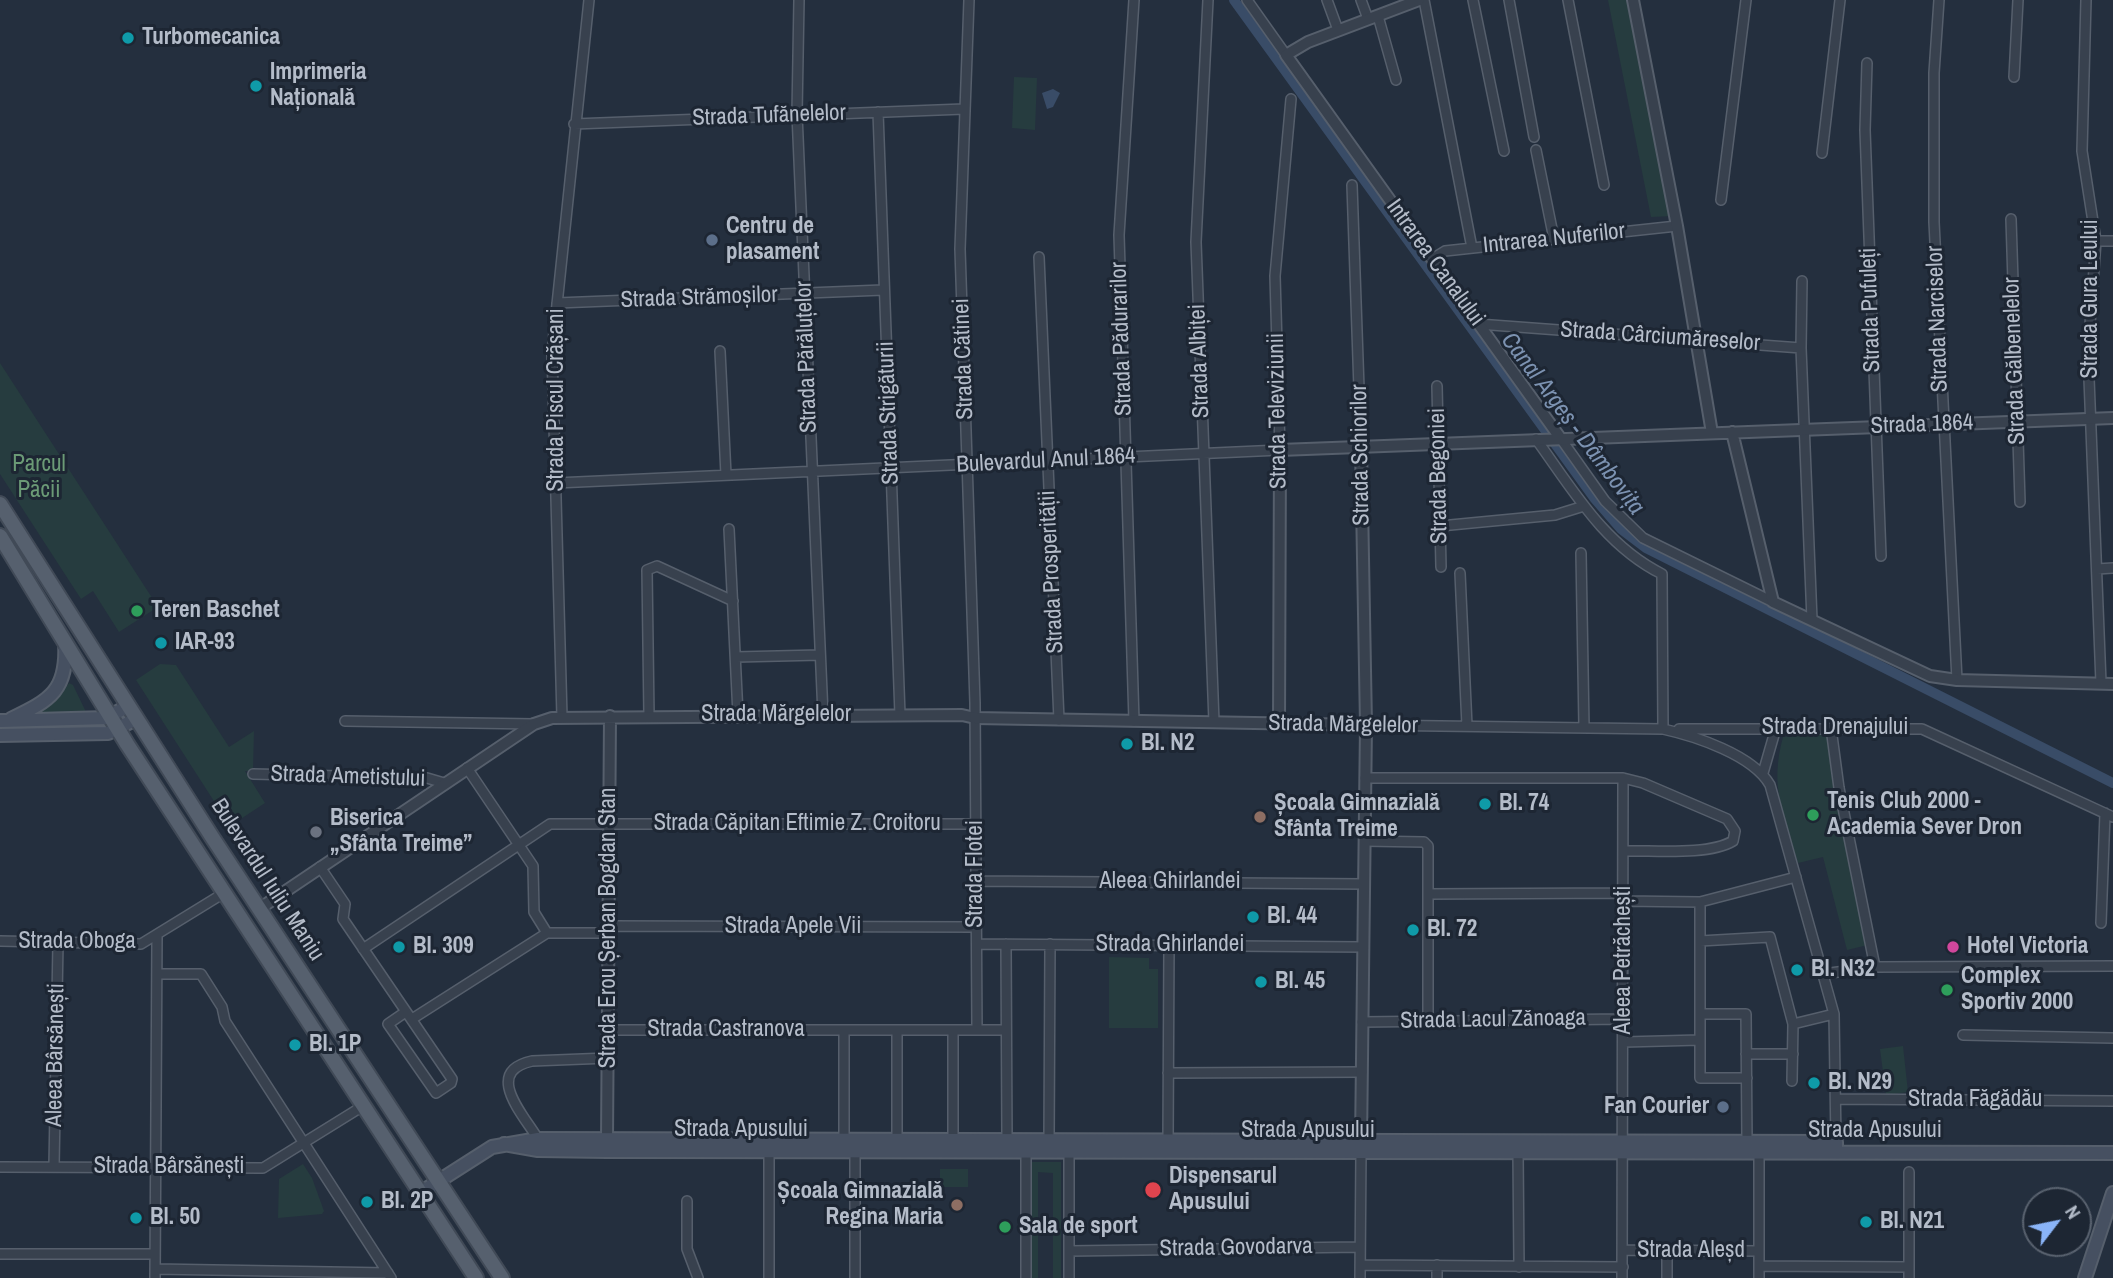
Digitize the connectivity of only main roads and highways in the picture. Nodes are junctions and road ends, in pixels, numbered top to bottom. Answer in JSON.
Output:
{"nodes":[{"id":1,"x":0,"y":504,"type":"edge"},
{"id":2,"x":0,"y":536,"type":"edge"},
{"id":3,"x":65,"y":638,"type":"junction"},
{"id":4,"x":128,"y":706,"type":"junction"},
{"id":5,"x":110,"y":717,"type":"junction"},
{"id":6,"x":136,"y":719,"type":"junction"},
{"id":7,"x":4,"y":721,"type":"edge"},
{"id":8,"x":118,"y":730,"type":"junction"},
{"id":9,"x":0,"y":735,"type":"edge"},
{"id":10,"x":1748,"y":1142,"type":"junction"},
{"id":11,"x":607,"y":1145,"type":"junction"},
{"id":12,"x":897,"y":1145,"type":"junction"},
{"id":13,"x":1049,"y":1146,"type":"junction"},
{"id":14,"x":848,"y":1147,"type":"junction"},
{"id":15,"x":1361,"y":1147,"type":"junction"},
{"id":16,"x":1624,"y":1147,"type":"junction"},
{"id":17,"x":1836,"y":1147,"type":"junction"},
{"id":18,"x":1759,"y":1152,"type":"junction"},
{"id":19,"x":2113,"y":1153,"type":"edge"},
{"id":20,"x":437,"y":1182,"type":"junction"},
{"id":21,"x":420,"y":1193,"type":"junction"},
{"id":22,"x":2113,"y":1193,"type":"edge"},
{"id":23,"x":476,"y":1278,"type":"edge"},
{"id":24,"x":502,"y":1278,"type":"edge"},
{"id":25,"x":2085,"y":1278,"type":"edge"}],
"edges":[{"from":1,"to":4,"type":"main road","name":"Bulevardul Iuliu Maniu"},
{"from":2,"to":3,"type":"main road","name":"Bulevardul Iuliu Maniu"},
{"from":3,"to":5,"type":"main road","name":"Bulevardul Iuliu Maniu"},
{"from":3,"to":7,"type":"main road"},
{"from":4,"to":5,"type":"main road"},
{"from":4,"to":6,"type":"main road","name":"Bulevardul Iuliu Maniu"},
{"from":5,"to":7,"type":"main road"},
{"from":5,"to":8,"type":"main road","name":"Bulevardul Iuliu Maniu"},
{"from":6,"to":8,"type":"main road"},
{"from":6,"to":20,"type":"main road","name":"Bulevardul Iuliu Maniu"},
{"from":8,"to":9,"type":"main road"},
{"from":8,"to":21,"type":"main road","name":"Bulevardul Iuliu Maniu"},
{"from":10,"to":16,"type":"main road","name":"Strada Apusului"},
{"from":10,"to":17,"type":"main road","name":"Strada Apusului"},
{"from":10,"to":18,"type":"main road"},
{"from":11,"to":14,"type":"main road","name":"Strada Apusului"},
{"from":11,"to":14,"type":"main road","name":"Strada Apusului"},
{"from":11,"to":20,"type":"main road","name":"Strada Apusului"},
{"from":12,"to":13,"type":"main road","name":"Strada Apusului"},
{"from":12,"to":13,"type":"main road","name":"Strada Apusului"},
{"from":12,"to":14,"type":"main road","name":"Strada Apusului"},
{"from":13,"to":15,"type":"main road","name":"Strada Apusului"},
{"from":15,"to":16,"type":"main road","name":"Strada Apusului"},
{"from":15,"to":16,"type":"main road","name":"Strada Apusului"},
{"from":16,"to":18,"type":"main road","name":"Strada Apusului"},
{"from":17,"to":18,"type":"main road","name":"Strada Apusului"},
{"from":17,"to":19,"type":"main road","name":"Strada Apusului"},
{"from":20,"to":21,"type":"main road","name":"Strada Apusului"},
{"from":20,"to":24,"type":"main road","name":"Bulevardul Iuliu Maniu"},
{"from":21,"to":23,"type":"main road","name":"Bulevardul Iuliu Maniu"},
{"from":22,"to":25,"type":"main road"}]}
